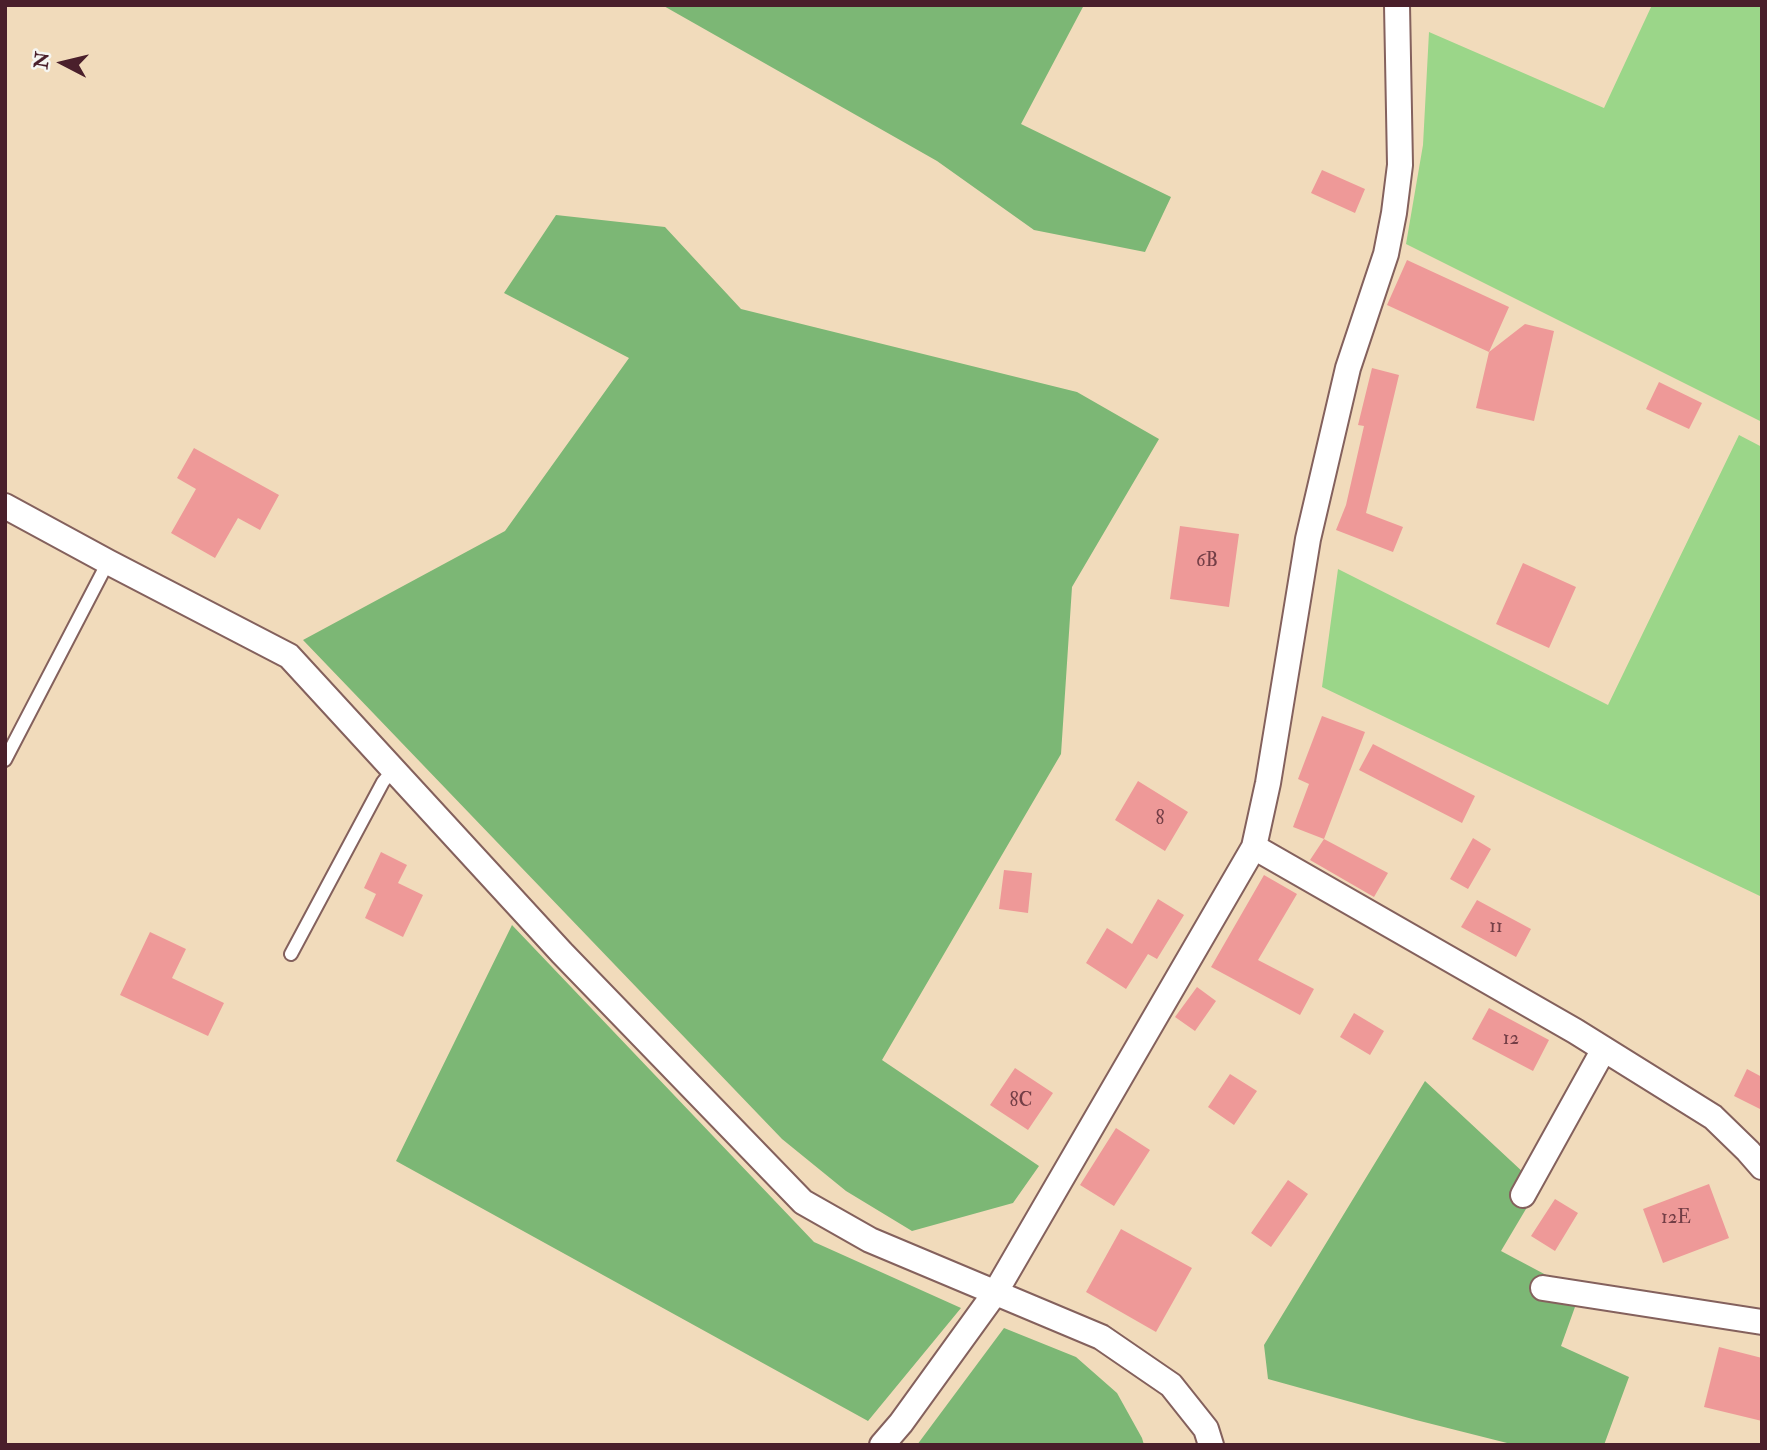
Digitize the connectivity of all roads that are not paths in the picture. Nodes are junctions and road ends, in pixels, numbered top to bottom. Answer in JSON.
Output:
{"nodes":[{"id":1,"x":1397,"y":5,"type":"edge"},
{"id":2,"x":5,"y":506,"type":"edge"},
{"id":3,"x":108,"y":562,"type":"junction"},
{"id":4,"x":5,"y":760,"type":"edge"},
{"id":5,"x":393,"y":770,"type":"junction"},
{"id":6,"x":1254,"y":848,"type":"junction"},
{"id":7,"x":291,"y":954,"type":"dead end"},
{"id":8,"x":1604,"y":1049,"type":"junction"},
{"id":9,"x":1762,"y":1167,"type":"edge"},
{"id":10,"x":1523,"y":1195,"type":"dead end"},
{"id":11,"x":1543,"y":1288,"type":"dead end"},
{"id":12,"x":995,"y":1293,"type":"junction"},
{"id":13,"x":1762,"y":1322,"type":"edge"},
{"id":14,"x":882,"y":1445,"type":"edge"},
{"id":15,"x":1211,"y":1445,"type":"edge"}],
"edges":[{"from":1,"to":6,"type":"street"},
{"from":2,"to":3,"type":"street"},
{"from":3,"to":4,"type":"lane"},
{"from":3,"to":5,"type":"street"},
{"from":5,"to":7,"type":"lane"},
{"from":5,"to":12,"type":"street"},
{"from":6,"to":8,"type":"street"},
{"from":6,"to":12,"type":"street"},
{"from":8,"to":9,"type":"street"},
{"from":8,"to":10,"type":"street"},
{"from":11,"to":13,"type":"street"},
{"from":12,"to":14,"type":"street"},
{"from":12,"to":15,"type":"street"}]}
